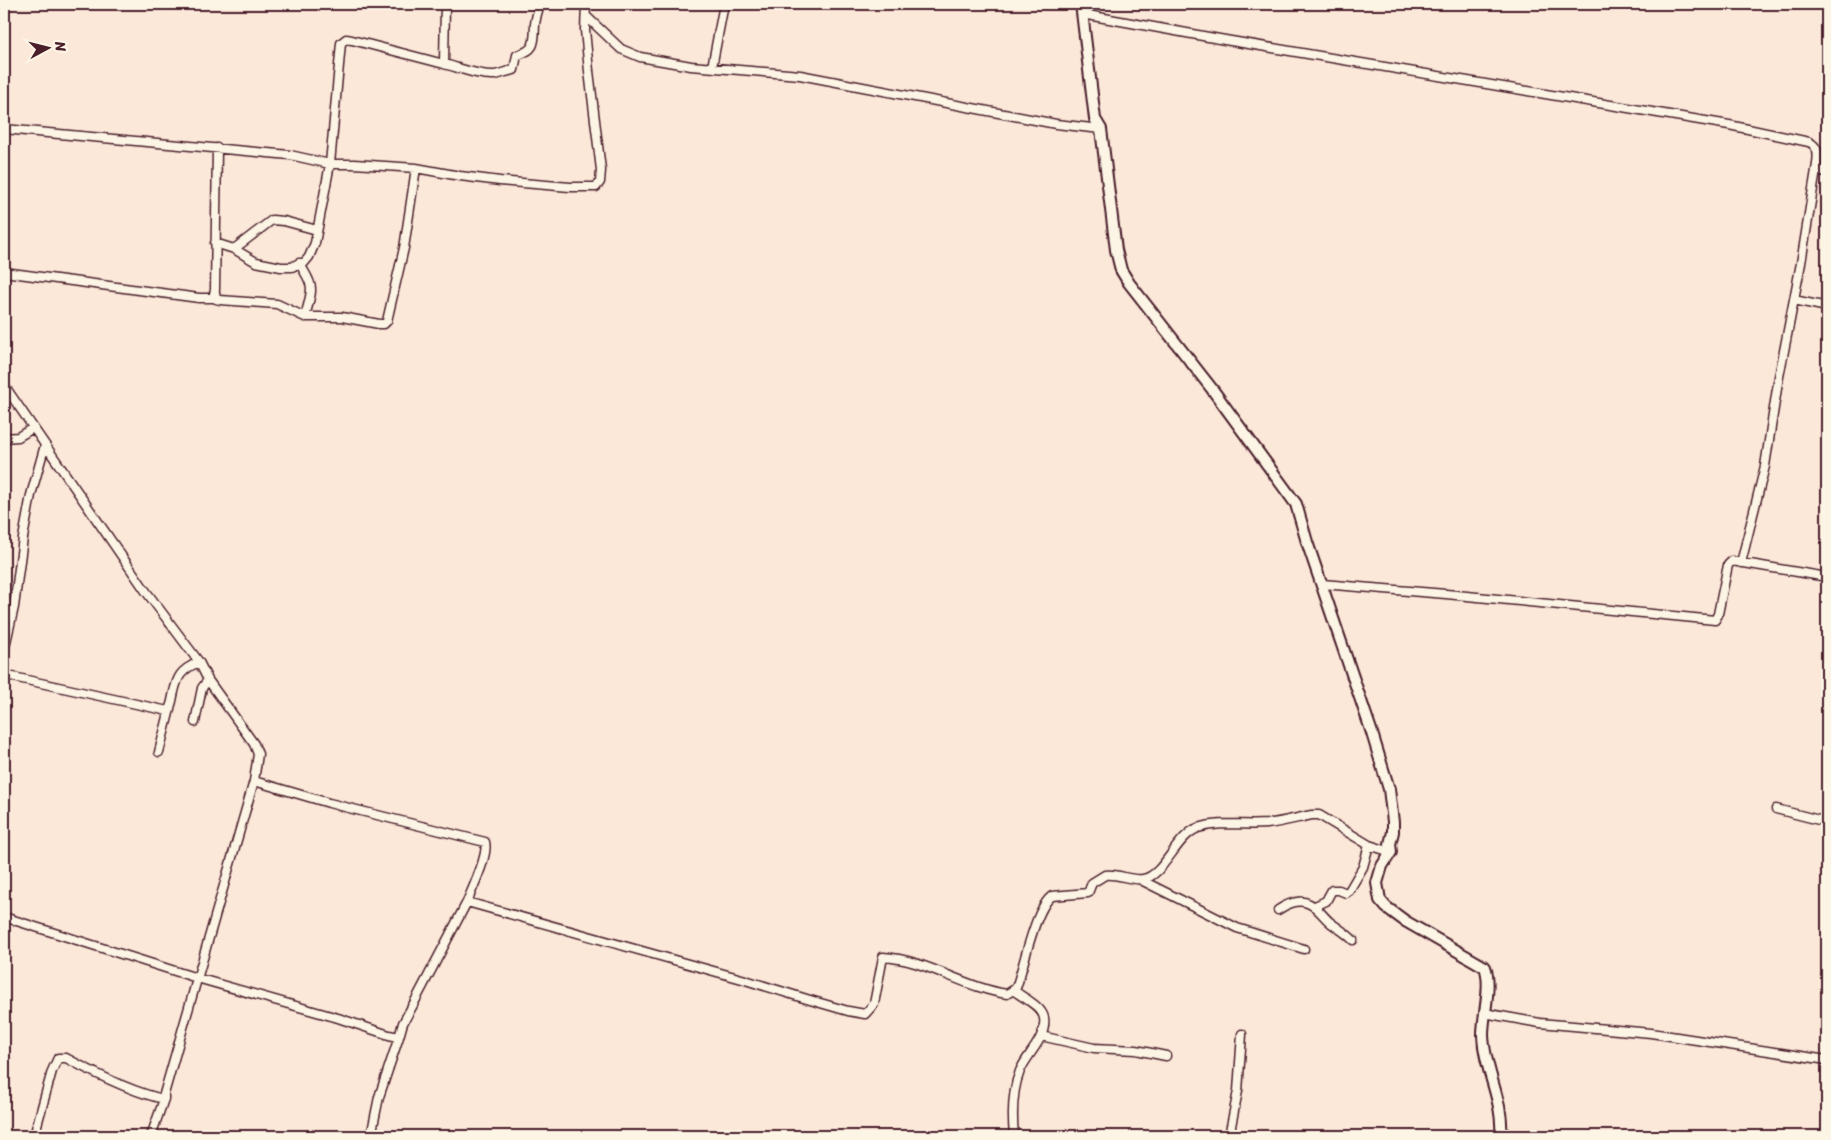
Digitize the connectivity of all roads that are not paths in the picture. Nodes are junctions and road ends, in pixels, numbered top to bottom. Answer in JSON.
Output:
{"nodes":[{"id":1,"x":445,"y":4,"type":"edge"},
{"id":2,"x":540,"y":4,"type":"edge"},
{"id":3,"x":586,"y":4,"type":"edge"},
{"id":4,"x":724,"y":4,"type":"edge"},
{"id":5,"x":1082,"y":9,"type":"edge"},
{"id":6,"x":586,"y":24,"type":"junction"},
{"id":7,"x":444,"y":64,"type":"junction"},
{"id":8,"x":712,"y":67,"type":"junction"},
{"id":9,"x":4,"y":129,"type":"edge"},
{"id":10,"x":1101,"y":129,"type":"junction"},
{"id":11,"x":217,"y":148,"type":"junction"},
{"id":12,"x":330,"y":164,"type":"junction"},
{"id":13,"x":416,"y":168,"type":"junction"},
{"id":14,"x":1816,"y":170,"type":"junction"},
{"id":15,"x":1827,"y":172,"type":"edge"},
{"id":16,"x":317,"y":230,"type":"junction"},
{"id":17,"x":215,"y":244,"type":"junction"},
{"id":18,"x":234,"y":249,"type":"junction"},
{"id":19,"x":300,"y":263,"type":"junction"},
{"id":20,"x":4,"y":272,"type":"edge"},
{"id":21,"x":214,"y":293,"type":"junction"},
{"id":22,"x":1794,"y":300,"type":"junction"},
{"id":23,"x":1827,"y":306,"type":"edge"},
{"id":24,"x":305,"y":317,"type":"junction"},
{"id":25,"x":4,"y":385,"type":"edge"},
{"id":26,"x":33,"y":428,"type":"junction"},
{"id":27,"x":4,"y":438,"type":"edge"},
{"id":28,"x":46,"y":445,"type":"junction"},
{"id":29,"x":1741,"y":564,"type":"junction"},
{"id":30,"x":1827,"y":578,"type":"edge"},
{"id":31,"x":1322,"y":584,"type":"junction"},
{"id":32,"x":4,"y":651,"type":"edge"},
{"id":33,"x":199,"y":662,"type":"junction"},
{"id":34,"x":4,"y":675,"type":"edge"},
{"id":35,"x":208,"y":680,"type":"junction"},
{"id":36,"x":170,"y":709,"type":"junction"},
{"id":37,"x":195,"y":722,"type":"dead end"},
{"id":38,"x":159,"y":752,"type":"dead end"},
{"id":39,"x":254,"y":781,"type":"junction"},
{"id":40,"x":1776,"y":809,"type":"dead end"},
{"id":41,"x":1827,"y":822,"type":"edge"},
{"id":42,"x":1369,"y":845,"type":"junction"},
{"id":43,"x":1391,"y":852,"type":"junction"},
{"id":44,"x":1140,"y":880,"type":"junction"},
{"id":45,"x":467,"y":902,"type":"junction"},
{"id":46,"x":1315,"y":906,"type":"junction"},
{"id":47,"x":1278,"y":910,"type":"dead end"},
{"id":48,"x":4,"y":917,"type":"edge"},
{"id":49,"x":1353,"y":940,"type":"dead end"},
{"id":50,"x":1304,"y":949,"type":"dead end"},
{"id":51,"x":197,"y":978,"type":"junction"},
{"id":52,"x":1013,"y":990,"type":"junction"},
{"id":53,"x":1484,"y":1013,"type":"junction"},
{"id":54,"x":1242,"y":1034,"type":"dead end"},
{"id":55,"x":1041,"y":1036,"type":"junction"},
{"id":56,"x":399,"y":1037,"type":"junction"},
{"id":57,"x":1166,"y":1056,"type":"dead end"},
{"id":58,"x":1827,"y":1060,"type":"edge"},
{"id":59,"x":164,"y":1099,"type":"junction"},
{"id":60,"x":34,"y":1136,"type":"edge"},
{"id":61,"x":151,"y":1136,"type":"edge"},
{"id":62,"x":371,"y":1136,"type":"edge"},
{"id":63,"x":1014,"y":1136,"type":"edge"},
{"id":64,"x":1229,"y":1136,"type":"edge"},
{"id":65,"x":1501,"y":1136,"type":"edge"}],
"edges":[{"from":1,"to":7,"type":"street"},
{"from":2,"to":7,"type":"street"},
{"from":3,"to":6,"type":"street"},
{"from":4,"to":8,"type":"street"},
{"from":5,"to":10,"type":"street"},
{"from":5,"to":14,"type":"street"},
{"from":6,"to":8,"type":"street"},
{"from":6,"to":13,"type":"street"},
{"from":7,"to":12,"type":"street"},
{"from":8,"to":10,"type":"street"},
{"from":9,"to":11,"type":"street"},
{"from":10,"to":31,"type":"street"},
{"from":11,"to":12,"type":"street"},
{"from":11,"to":17,"type":"street"},
{"from":12,"to":13,"type":"street"},
{"from":12,"to":16,"type":"street"},
{"from":13,"to":24,"type":"street"},
{"from":14,"to":15,"type":"street"},
{"from":14,"to":22,"type":"street"},
{"from":16,"to":18,"type":"street"},
{"from":16,"to":19,"type":"street"},
{"from":17,"to":18,"type":"street"},
{"from":17,"to":21,"type":"street"},
{"from":18,"to":19,"type":"street"},
{"from":19,"to":24,"type":"street"},
{"from":20,"to":21,"type":"street"},
{"from":21,"to":24,"type":"street"},
{"from":22,"to":23,"type":"street"},
{"from":22,"to":29,"type":"street"},
{"from":25,"to":26,"type":"street"},
{"from":26,"to":27,"type":"street"},
{"from":26,"to":28,"type":"street"},
{"from":28,"to":32,"type":"street"},
{"from":28,"to":33,"type":"street"},
{"from":29,"to":30,"type":"street"},
{"from":29,"to":31,"type":"street"},
{"from":31,"to":43,"type":"street"},
{"from":33,"to":35,"type":"street"},
{"from":33,"to":36,"type":"street"},
{"from":34,"to":36,"type":"street"},
{"from":35,"to":37,"type":"street"},
{"from":35,"to":39,"type":"street"},
{"from":36,"to":38,"type":"street"},
{"from":39,"to":45,"type":"street"},
{"from":39,"to":51,"type":"street"},
{"from":40,"to":41,"type":"street"},
{"from":42,"to":43,"type":"street"},
{"from":42,"to":44,"type":"street"},
{"from":42,"to":46,"type":"street"},
{"from":43,"to":53,"type":"street"},
{"from":44,"to":50,"type":"street"},
{"from":44,"to":52,"type":"street"},
{"from":45,"to":52,"type":"street"},
{"from":45,"to":56,"type":"street"},
{"from":46,"to":47,"type":"street"},
{"from":46,"to":49,"type":"street"},
{"from":48,"to":51,"type":"street"},
{"from":51,"to":56,"type":"street"},
{"from":51,"to":59,"type":"street"},
{"from":52,"to":55,"type":"street"},
{"from":53,"to":58,"type":"street"},
{"from":53,"to":65,"type":"street"},
{"from":54,"to":64,"type":"street"},
{"from":55,"to":57,"type":"street"},
{"from":55,"to":63,"type":"street"},
{"from":56,"to":62,"type":"street"},
{"from":59,"to":60,"type":"street"},
{"from":59,"to":61,"type":"street"}]}
